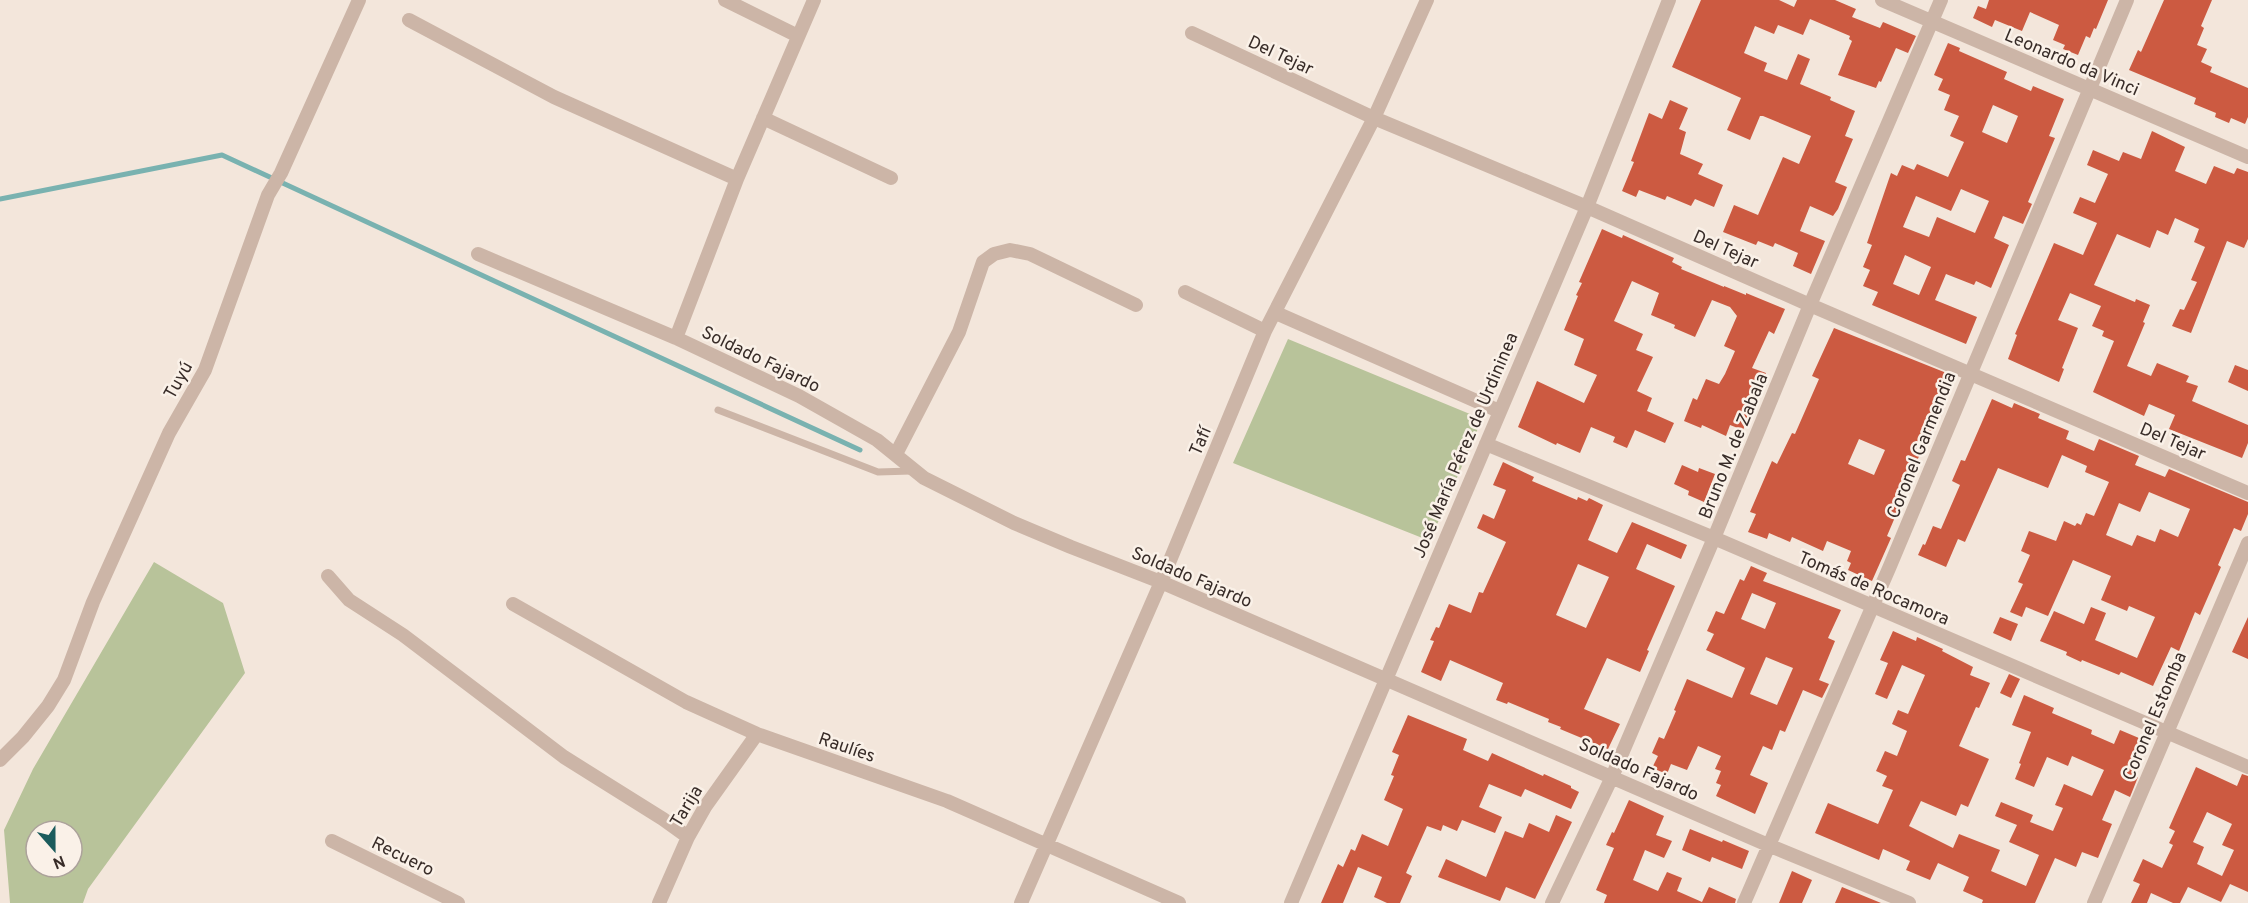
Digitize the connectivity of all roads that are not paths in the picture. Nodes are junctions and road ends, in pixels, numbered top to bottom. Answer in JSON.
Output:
{"nodes":[{"id":1,"x":358,"y":0,"type":"edge"},
{"id":2,"x":725,"y":0,"type":"edge"},
{"id":3,"x":814,"y":0,"type":"edge"},
{"id":4,"x":1427,"y":0,"type":"edge"},
{"id":5,"x":1669,"y":0,"type":"edge"},
{"id":6,"x":1882,"y":0,"type":"edge"},
{"id":7,"x":1941,"y":0,"type":"edge"},
{"id":8,"x":2127,"y":0,"type":"edge"},
{"id":9,"x":409,"y":20,"type":"dead end"},
{"id":10,"x":1932,"y":21,"type":"junction"},
{"id":11,"x":1192,"y":33,"type":"dead end"},
{"id":12,"x":798,"y":36,"type":"junction"},
{"id":13,"x":2091,"y":89,"type":"junction"},
{"id":14,"x":763,"y":118,"type":"junction"},
{"id":15,"x":1374,"y":118,"type":"junction"},
{"id":16,"x":2248,"y":157,"type":"edge"},
{"id":17,"x":891,"y":178,"type":"dead end"},
{"id":18,"x":737,"y":179,"type":"junction"},
{"id":19,"x":1587,"y":207,"type":"junction"},
{"id":20,"x":478,"y":254,"type":"dead end"},
{"id":21,"x":1185,"y":292,"type":"dead end"},
{"id":22,"x":1136,"y":305,"type":"dead end"},
{"id":23,"x":1810,"y":305,"type":"junction"},
{"id":24,"x":1276,"y":313,"type":"junction"},
{"id":25,"x":1265,"y":331,"type":"junction"},
{"id":26,"x":676,"y":339,"type":"junction"},
{"id":27,"x":1970,"y":374,"type":"junction"},
{"id":28,"x":718,"y":410,"type":"dead end"},
{"id":29,"x":1499,"y":411,"type":"junction"},
{"id":30,"x":1486,"y":444,"type":"junction"},
{"id":31,"x":896,"y":454,"type":"junction"},
{"id":32,"x":914,"y":471,"type":"junction"},
{"id":33,"x":2248,"y":492,"type":"edge"},
{"id":34,"x":1714,"y":538,"type":"junction"},
{"id":35,"x":2248,"y":543,"type":"edge"},
{"id":36,"x":328,"y":576,"type":"dead end"},
{"id":37,"x":1161,"y":582,"type":"junction"},
{"id":38,"x":513,"y":604,"type":"dead end"},
{"id":39,"x":1872,"y":607,"type":"junction"},
{"id":40,"x":1386,"y":680,"type":"junction"},
{"id":41,"x":2166,"y":732,"type":"junction"},
{"id":42,"x":757,"y":734,"type":"junction"},
{"id":43,"x":0,"y":760,"type":"edge"},
{"id":44,"x":2248,"y":767,"type":"edge"},
{"id":45,"x":1612,"y":777,"type":"junction"},
{"id":46,"x":688,"y":837,"type":"junction"},
{"id":47,"x":332,"y":841,"type":"dead end"},
{"id":48,"x":1768,"y":845,"type":"junction"},
{"id":49,"x":1046,"y":846,"type":"junction"},
{"id":50,"x":458,"y":903,"type":"edge"},
{"id":51,"x":659,"y":903,"type":"edge"},
{"id":52,"x":1022,"y":903,"type":"edge"},
{"id":53,"x":1179,"y":903,"type":"edge"},
{"id":54,"x":1291,"y":903,"type":"edge"},
{"id":55,"x":1551,"y":903,"type":"edge"},
{"id":56,"x":1744,"y":903,"type":"edge"},
{"id":57,"x":1909,"y":903,"type":"edge"},
{"id":58,"x":2094,"y":903,"type":"edge"}],
"edges":[{"from":1,"to":43,"type":"street","name":"Tuyú"},
{"from":2,"to":12,"type":"street"},
{"from":3,"to":12,"type":"street"},
{"from":4,"to":15,"type":"street","name":"Tafí"},
{"from":5,"to":19,"type":"street","name":"José María Pérez de Urdininea"},
{"from":6,"to":10,"type":"street","name":"Leonardo da Vinci"},
{"from":7,"to":10,"type":"street","name":"Bruno M. de Zabala"},
{"from":8,"to":13,"type":"street","name":"Coronel Garmendia"},
{"from":9,"to":18,"type":"street"},
{"from":10,"to":13,"type":"street","name":"Leonardo da Vinci"},
{"from":10,"to":23,"type":"street","name":"Bruno M. de Zabala"},
{"from":11,"to":15,"type":"street","name":"Del Tejar"},
{"from":12,"to":14,"type":"street"},
{"from":13,"to":16,"type":"street","name":"Leonardo da Vinci"},
{"from":13,"to":27,"type":"street","name":"Coronel Garmendia"},
{"from":14,"to":17,"type":"street"},
{"from":14,"to":18,"type":"street"},
{"from":15,"to":19,"type":"street","name":"Del Tejar"},
{"from":15,"to":24,"type":"street","name":"Tafí"},
{"from":18,"to":26,"type":"street"},
{"from":19,"to":23,"type":"street","name":"Del Tejar"},
{"from":19,"to":29,"type":"street","name":"José María Pérez de Urdininea"},
{"from":20,"to":26,"type":"street","name":"Soldado Fajardo"},
{"from":21,"to":25,"type":"street"},
{"from":22,"to":31,"type":"street"},
{"from":23,"to":27,"type":"street","name":"Del Tejar"},
{"from":23,"to":34,"type":"street","name":"Bruno M. de Zabala"},
{"from":24,"to":25,"type":"street","name":"Tafí"},
{"from":24,"to":29,"type":"street"},
{"from":25,"to":37,"type":"street","name":"Tafí"},
{"from":26,"to":31,"type":"street","name":"Soldado Fajardo"},
{"from":27,"to":33,"type":"street","name":"Del Tejar"},
{"from":27,"to":39,"type":"street","name":"Coronel Garmendia"},
{"from":28,"to":32,"type":"lane"},
{"from":29,"to":30,"type":"street","name":"José María Pérez de Urdininea"},
{"from":30,"to":34,"type":"street","name":"Tomás de Rocamora"},
{"from":30,"to":40,"type":"street","name":"José María Pérez de Urdininea"},
{"from":31,"to":32,"type":"street","name":"Soldado Fajardo"},
{"from":32,"to":37,"type":"street","name":"Soldado Fajardo"},
{"from":34,"to":39,"type":"street","name":"Tomás de Rocamora"},
{"from":34,"to":45,"type":"street","name":"Bruno M. de Zabala"},
{"from":35,"to":41,"type":"street","name":"Coronel Estomba"},
{"from":36,"to":46,"type":"street"},
{"from":37,"to":40,"type":"street","name":"Soldado Fajardo"},
{"from":37,"to":49,"type":"street","name":"Tafí"},
{"from":38,"to":42,"type":"street","name":"Raulíes"},
{"from":39,"to":41,"type":"street","name":"Tomás de Rocamora"},
{"from":39,"to":48,"type":"street","name":"Coronel Garmendia"},
{"from":40,"to":45,"type":"street","name":"Soldado Fajardo"},
{"from":40,"to":54,"type":"street","name":"José María Pérez de Urdininea"},
{"from":41,"to":44,"type":"street","name":"Tomás de Rocamora"},
{"from":41,"to":58,"type":"street","name":"Coronel Estomba"},
{"from":42,"to":46,"type":"street","name":"Tarija"},
{"from":42,"to":49,"type":"street","name":"Raulíes"},
{"from":45,"to":48,"type":"street","name":"Soldado Fajardo"},
{"from":45,"to":55,"type":"street","name":"Bruno M. de Zabala"},
{"from":46,"to":51,"type":"street","name":"Tarija"},
{"from":47,"to":50,"type":"street","name":"Recuero"},
{"from":48,"to":56,"type":"street","name":"Coronel Garmendia"},
{"from":48,"to":57,"type":"street","name":"Soldado Fajardo"},
{"from":49,"to":52,"type":"street","name":"Tafí"},
{"from":49,"to":53,"type":"street","name":"Raulíes"}]}
